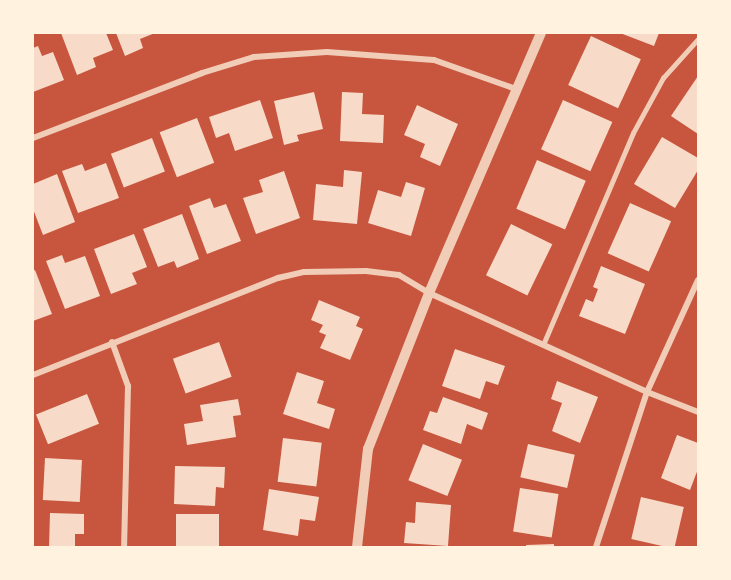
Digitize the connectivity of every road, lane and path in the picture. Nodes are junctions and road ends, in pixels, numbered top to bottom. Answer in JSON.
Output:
{"nodes":[{"id":1,"x":541,"y":33,"type":"edge"},
{"id":2,"x":698,"y":39,"type":"edge"},
{"id":3,"x":516,"y":89,"type":"junction"},
{"id":4,"x":33,"y":138,"type":"edge"},
{"id":5,"x":698,"y":280,"type":"edge"},
{"id":6,"x":429,"y":293,"type":"junction"},
{"id":7,"x":112,"y":342,"type":"junction"},
{"id":8,"x":543,"y":345,"type":"junction"},
{"id":9,"x":33,"y":375,"type":"edge"},
{"id":10,"x":647,"y":392,"type":"junction"},
{"id":11,"x":698,"y":412,"type":"edge"},
{"id":12,"x":124,"y":547,"type":"edge"},
{"id":13,"x":357,"y":547,"type":"edge"},
{"id":14,"x":596,"y":547,"type":"edge"}],
"edges":[{"from":1,"to":3,"type":"street"},
{"from":2,"to":8,"type":"lane"},
{"from":3,"to":4,"type":"street"},
{"from":3,"to":6,"type":"street"},
{"from":5,"to":10,"type":"street"},
{"from":6,"to":7,"type":"street"},
{"from":6,"to":8,"type":"street"},
{"from":6,"to":13,"type":"street"},
{"from":7,"to":9,"type":"street"},
{"from":7,"to":12,"type":"street"},
{"from":8,"to":10,"type":"street"},
{"from":10,"to":11,"type":"street"},
{"from":10,"to":14,"type":"street"}]}
